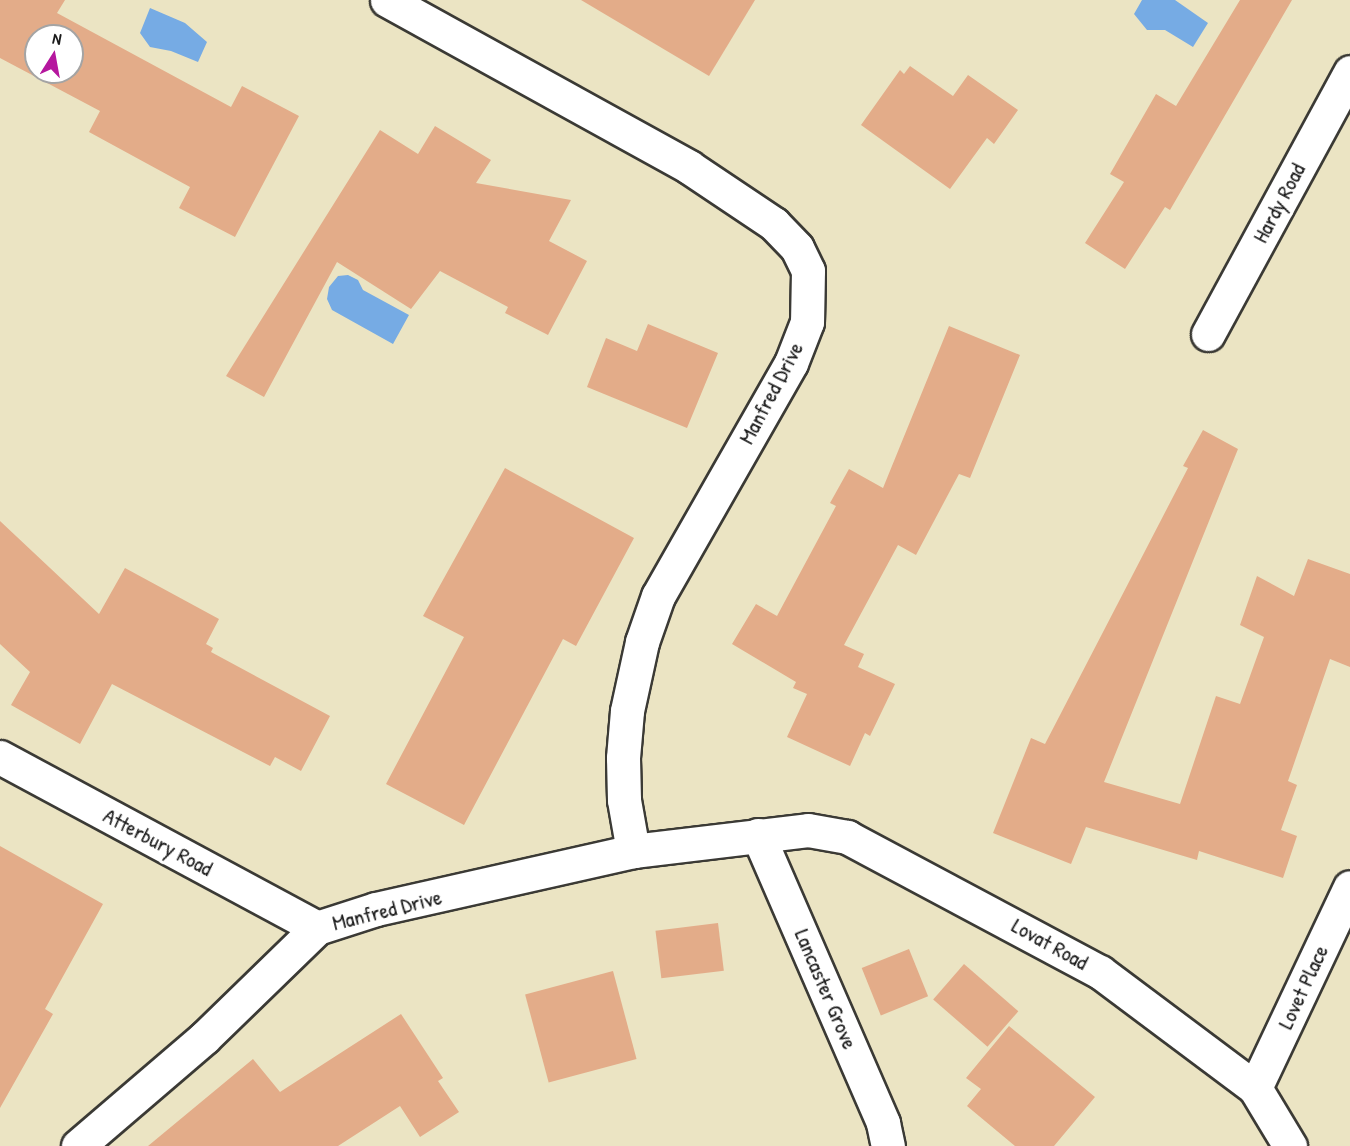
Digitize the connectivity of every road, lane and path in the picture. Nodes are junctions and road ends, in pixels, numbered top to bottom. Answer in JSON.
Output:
{"nodes":[{"id":1,"x":387,"y":0,"type":"edge"},
{"id":2,"x":1350,"y":72,"type":"edge"},
{"id":3,"x":1208,"y":334,"type":"dead end"},
{"id":4,"x":0,"y":757,"type":"edge"},
{"id":5,"x":758,"y":835,"type":"junction"},
{"id":6,"x":633,"y":851,"type":"junction"},
{"id":7,"x":1350,"y":887,"type":"edge"},
{"id":8,"x":317,"y":928,"type":"junction"},
{"id":9,"x":1255,"y":1088,"type":"junction"},
{"id":10,"x":78,"y":1146,"type":"edge"},
{"id":11,"x":888,"y":1146,"type":"edge"},
{"id":12,"x":1290,"y":1146,"type":"edge"}],
"edges":[{"from":1,"to":6,"type":"street","name":"Manfred Drive"},
{"from":2,"to":3,"type":"street","name":"Hardy Road"},
{"from":4,"to":8,"type":"street","name":"Atterbury Road"},
{"from":5,"to":6,"type":"street","name":"Manfred Drive"},
{"from":5,"to":9,"type":"street","name":"Lovat Road"},
{"from":5,"to":11,"type":"street","name":"Lancaster Grove"},
{"from":6,"to":8,"type":"street","name":"Manfred Drive"},
{"from":7,"to":9,"type":"street","name":"Lovet Place"},
{"from":8,"to":10,"type":"street","name":"Manfred Drive"},
{"from":9,"to":12,"type":"street","name":"Lovat Road"}]}
